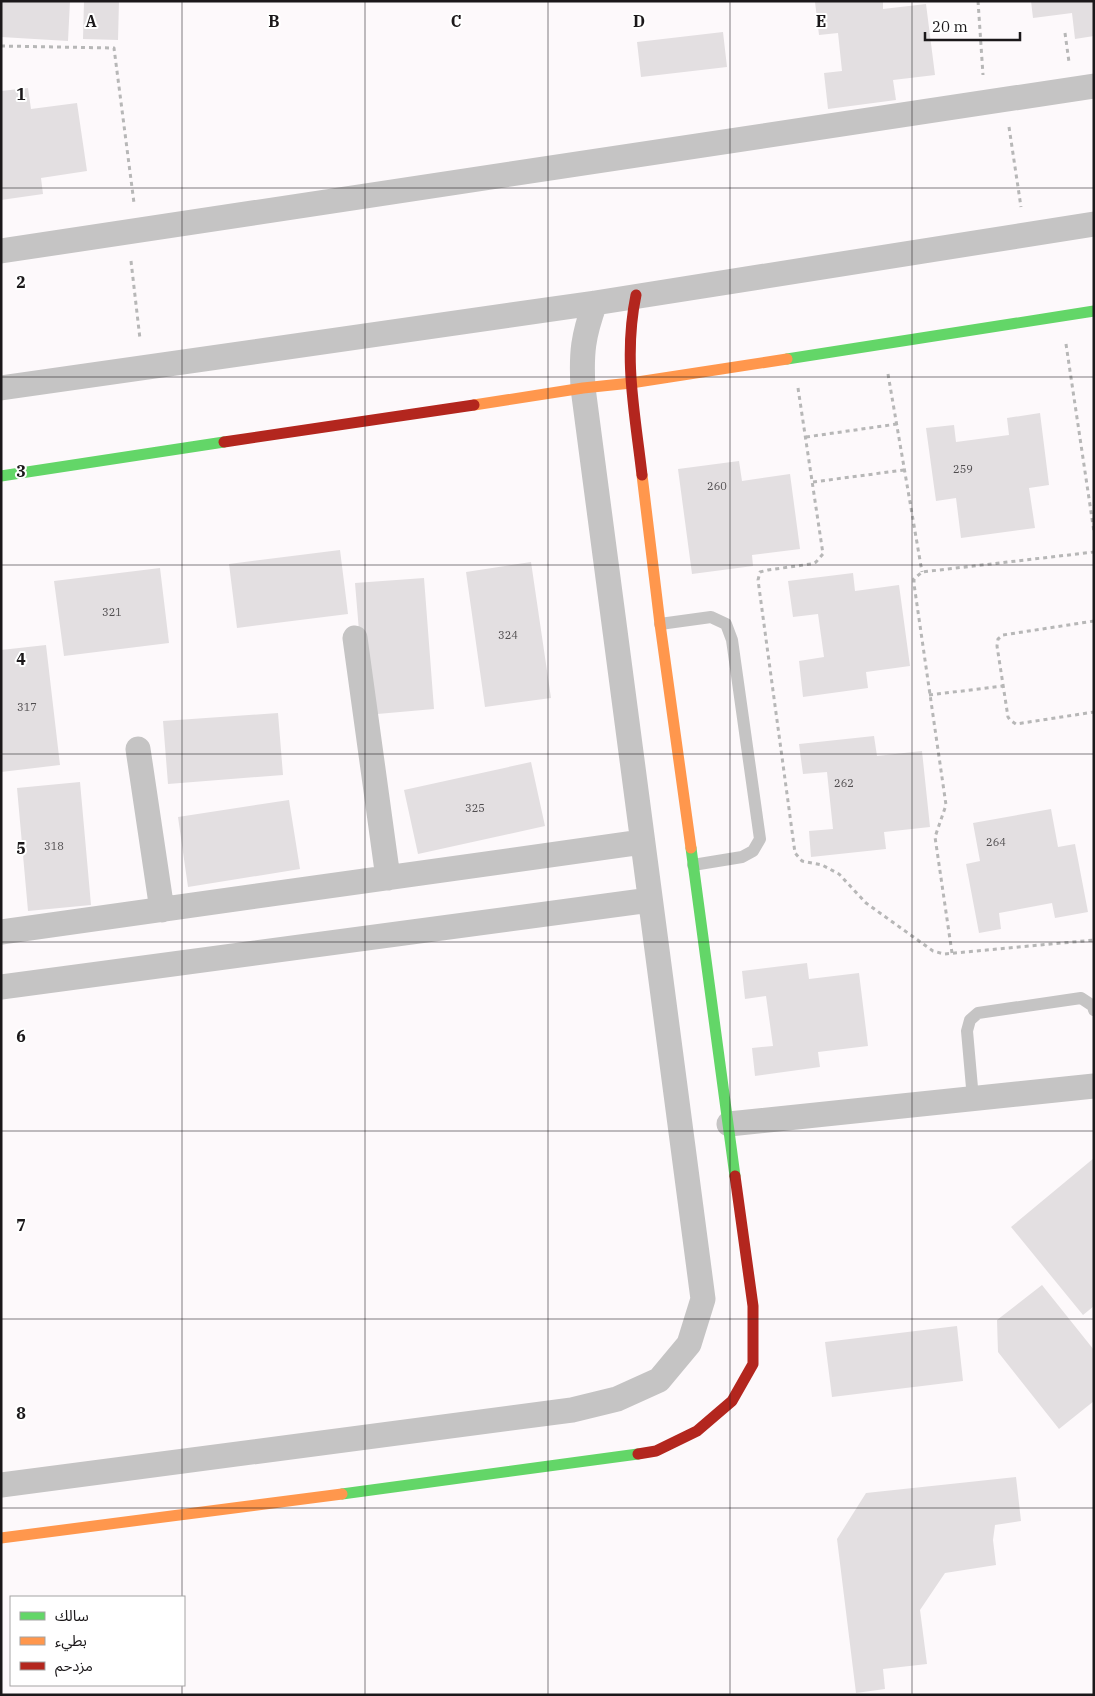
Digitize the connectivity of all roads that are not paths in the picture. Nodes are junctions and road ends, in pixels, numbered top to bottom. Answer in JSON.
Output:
{"nodes":[{"id":1,"x":1094,"y":86,"type":"edge"},
{"id":2,"x":1094,"y":224,"type":"edge"},
{"id":3,"x":1,"y":251,"type":"edge"},
{"id":4,"x":636,"y":295,"type":"junction"},
{"id":5,"x":595,"y":303,"type":"junction"},
{"id":6,"x":1094,"y":311,"type":"edge"},
{"id":7,"x":631,"y":383,"type":"junction"},
{"id":8,"x":1,"y":388,"type":"edge"},
{"id":9,"x":583,"y":388,"type":"junction"},
{"id":10,"x":1,"y":476,"type":"edge"},
{"id":11,"x":660,"y":624,"type":"junction"},
{"id":12,"x":355,"y":638,"type":"dead end"},
{"id":13,"x":138,"y":749,"type":"dead end"},
{"id":14,"x":642,"y":842,"type":"junction"},
{"id":15,"x":694,"y":865,"type":"junction"},
{"id":16,"x":388,"y":878,"type":"junction"},
{"id":17,"x":650,"y":900,"type":"junction"},
{"id":18,"x":162,"y":910,"type":"junction"},
{"id":19,"x":1,"y":932,"type":"edge"},
{"id":20,"x":1,"y":987,"type":"edge"},
{"id":21,"x":1094,"y":1010,"type":"edge"},
{"id":22,"x":1094,"y":1086,"type":"edge"},
{"id":23,"x":973,"y":1099,"type":"junction"},
{"id":24,"x":729,"y":1124,"type":"junction"},
{"id":25,"x":1,"y":1485,"type":"edge"},
{"id":26,"x":1,"y":1538,"type":"edge"}],
"edges":[{"from":1,"to":3,"type":"street"},
{"from":2,"to":4,"type":"street"},
{"from":4,"to":5,"type":"street"},
{"from":4,"to":7,"type":"street"},
{"from":5,"to":8,"type":"street"},
{"from":5,"to":9,"type":"street"},
{"from":6,"to":7,"type":"street"},
{"from":7,"to":9,"type":"street"},
{"from":7,"to":11,"type":"street"},
{"from":9,"to":10,"type":"street"},
{"from":9,"to":14,"type":"street"},
{"from":11,"to":15,"type":"street"},
{"from":11,"to":15,"type":"lane"},
{"from":12,"to":16,"type":"street"},
{"from":13,"to":18,"type":"street"},
{"from":14,"to":16,"type":"street"},
{"from":14,"to":17,"type":"street"},
{"from":15,"to":24,"type":"street"},
{"from":16,"to":18,"type":"street"},
{"from":17,"to":20,"type":"street"},
{"from":17,"to":25,"type":"street"},
{"from":18,"to":19,"type":"street"},
{"from":21,"to":23,"type":"lane"},
{"from":22,"to":23,"type":"street"},
{"from":23,"to":24,"type":"street"},
{"from":24,"to":26,"type":"street"}]}
